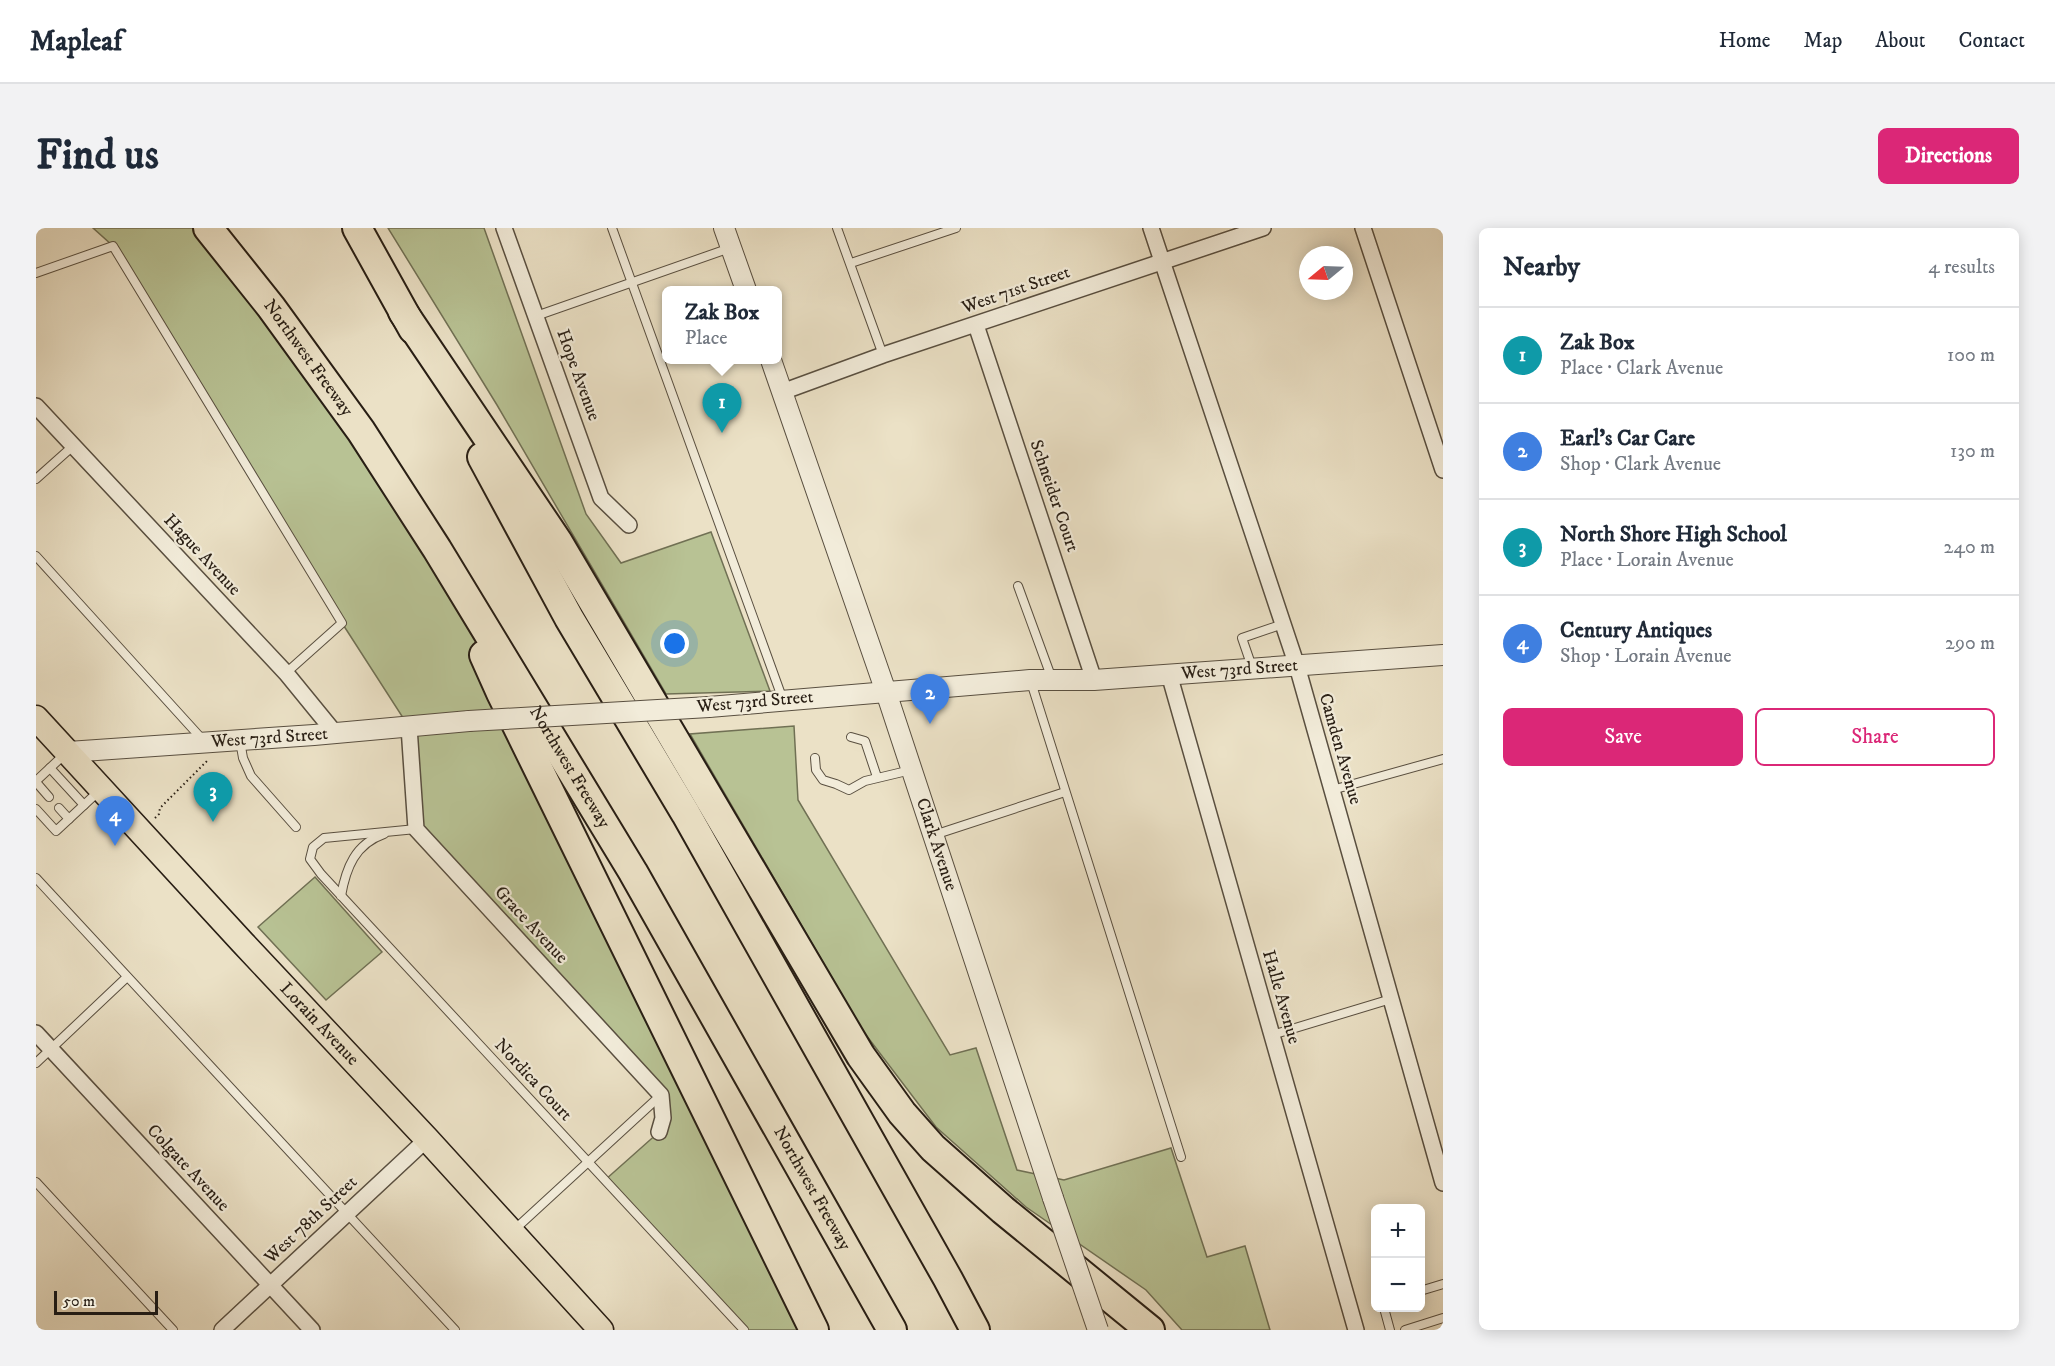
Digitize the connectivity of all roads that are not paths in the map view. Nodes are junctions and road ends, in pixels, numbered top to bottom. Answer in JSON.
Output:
{"nodes":[{"id":1,"x":208,"y":228,"type":"edge"},
{"id":2,"x":357,"y":228,"type":"edge"},
{"id":3,"x":504,"y":228,"type":"edge"},
{"id":4,"x":612,"y":228,"type":"edge"},
{"id":5,"x":724,"y":228,"type":"edge"},
{"id":6,"x":837,"y":228,"type":"edge"},
{"id":7,"x":956,"y":228,"type":"edge"},
{"id":8,"x":1150,"y":228,"type":"edge"},
{"id":9,"x":1263,"y":228,"type":"edge"},
{"id":10,"x":1363,"y":228,"type":"edge"},
{"id":11,"x":731,"y":248,"type":"junction"},
{"id":12,"x":1162,"y":262,"type":"junction"},
{"id":13,"x":851,"y":263,"type":"junction"},
{"id":14,"x":36,"y":273,"type":"edge"},
{"id":15,"x":631,"y":282,"type":"junction"},
{"id":16,"x":744,"y":286,"type":"edge"},
{"id":17,"x":403,"y":312,"type":"junction"},
{"id":18,"x":536,"y":316,"type":"junction"},
{"id":19,"x":976,"y":325,"type":"junction"},
{"id":20,"x":883,"y":355,"type":"junction"},
{"id":21,"x":772,"y":364,"type":"edge"},
{"id":22,"x":782,"y":392,"type":"junction"},
{"id":23,"x":36,"y":406,"type":"edge"},
{"id":24,"x":73,"y":446,"type":"junction"},
{"id":25,"x":1443,"y":470,"type":"edge"},
{"id":26,"x":36,"y":479,"type":"edge"},
{"id":27,"x":629,"y":525,"type":"dead end"},
{"id":28,"x":437,"y":549,"type":"junction"},
{"id":29,"x":36,"y":556,"type":"edge"},
{"id":30,"x":1018,"y":586,"type":"dead end"},
{"id":31,"x":1283,"y":624,"type":"junction"},
{"id":32,"x":1443,"y":655,"type":"edge"},
{"id":33,"x":1297,"y":666,"type":"junction"},
{"id":34,"x":1252,"y":669,"type":"junction"},
{"id":35,"x":286,"y":674,"type":"junction"},
{"id":36,"x":1169,"y":674,"type":"junction"},
{"id":37,"x":1030,"y":680,"type":"junction"},
{"id":38,"x":1052,"y":680,"type":"junction"},
{"id":39,"x":1094,"y":680,"type":"junction"},
{"id":40,"x":886,"y":692,"type":"junction"},
{"id":41,"x":783,"y":700,"type":"junction"},
{"id":42,"x":409,"y":727,"type":"junction"},
{"id":43,"x":40,"y":728,"type":"edge"},
{"id":44,"x":335,"y":733,"type":"junction"},
{"id":45,"x":851,"y":737,"type":"dead end"},
{"id":46,"x":240,"y":739,"type":"junction"},
{"id":47,"x":208,"y":749,"type":"junction"},
{"id":48,"x":68,"y":752,"type":"junction"},
{"id":49,"x":815,"y":758,"type":"dead end"},
{"id":50,"x":1443,"y":759,"type":"edge"},
{"id":51,"x":50,"y":768,"type":"junction"},
{"id":52,"x":912,"y":770,"type":"junction"},
{"id":53,"x":878,"y":777,"type":"junction"},
{"id":54,"x":36,"y":781,"type":"edge"},
{"id":55,"x":102,"y":789,"type":"junction"},
{"id":56,"x":1331,"y":790,"type":"junction"},
{"id":57,"x":1065,"y":792,"type":"junction"},
{"id":58,"x":49,"y":797,"type":"dead end"},
{"id":59,"x":84,"y":805,"type":"junction"},
{"id":60,"x":59,"y":808,"type":"dead end"},
{"id":61,"x":36,"y":809,"type":"edge"},
{"id":62,"x":69,"y":819,"type":"junction"},
{"id":63,"x":296,"y":827,"type":"dead end"},
{"id":64,"x":416,"y":829,"type":"junction"},
{"id":65,"x":398,"y":830,"type":"junction"},
{"id":66,"x":934,"y":835,"type":"junction"},
{"id":67,"x":36,"y":878,"type":"edge"},
{"id":68,"x":341,"y":896,"type":"junction"},
{"id":69,"x":127,"y":977,"type":"junction"},
{"id":70,"x":1391,"y":999,"type":"junction"},
{"id":71,"x":36,"y":1033,"type":"edge"},
{"id":72,"x":1272,"y":1035,"type":"junction"},
{"id":73,"x":51,"y":1049,"type":"junction"},
{"id":74,"x":36,"y":1063,"type":"edge"},
{"id":75,"x":661,"y":1095,"type":"junction"},
{"id":76,"x":659,"y":1132,"type":"dead end"},
{"id":77,"x":427,"y":1139,"type":"junction"},
{"id":78,"x":1181,"y":1157,"type":"dead end"},
{"id":79,"x":588,"y":1162,"type":"junction"},
{"id":80,"x":36,"y":1182,"type":"edge"},
{"id":81,"x":1443,"y":1183,"type":"edge"},
{"id":82,"x":346,"y":1213,"type":"junction"},
{"id":83,"x":511,"y":1232,"type":"junction"},
{"id":84,"x":270,"y":1285,"type":"junction"},
{"id":85,"x":1443,"y":1285,"type":"edge"},
{"id":86,"x":1425,"y":1290,"type":"edge"},
{"id":87,"x":1385,"y":1312,"type":"edge"},
{"id":88,"x":1443,"y":1318,"type":"edge"},
{"id":89,"x":173,"y":1330,"type":"edge"},
{"id":90,"x":222,"y":1330,"type":"edge"},
{"id":91,"x":312,"y":1330,"type":"edge"},
{"id":92,"x":455,"y":1330,"type":"edge"},
{"id":93,"x":602,"y":1330,"type":"edge"},
{"id":94,"x":744,"y":1330,"type":"edge"},
{"id":95,"x":814,"y":1330,"type":"edge"},
{"id":96,"x":892,"y":1330,"type":"edge"},
{"id":97,"x":975,"y":1330,"type":"edge"},
{"id":98,"x":1098,"y":1330,"type":"edge"},
{"id":99,"x":1150,"y":1330,"type":"edge"},
{"id":100,"x":1356,"y":1330,"type":"edge"},
{"id":101,"x":1390,"y":1330,"type":"edge"},
{"id":102,"x":1405,"y":1330,"type":"edge"}],
"edges":[{"from":1,"to":28,"type":"highway","name":"Northwest Freeway"},
{"from":2,"to":17,"type":"highway"},
{"from":3,"to":18,"type":"street","name":"Hope Avenue"},
{"from":4,"to":15,"type":"lane"},
{"from":5,"to":11,"type":"street"},
{"from":6,"to":13,"type":"lane"},
{"from":7,"to":13,"type":"lane"},
{"from":8,"to":12,"type":"street","name":"Camden Avenue"},
{"from":9,"to":12,"type":"street","name":"West 71st Street"},
{"from":10,"to":25,"type":"street"},
{"from":11,"to":15,"type":"lane"},
{"from":11,"to":16,"type":"street"},
{"from":12,"to":19,"type":"street","name":"West 71st Street"},
{"from":12,"to":31,"type":"street","name":"Camden Avenue"},
{"from":13,"to":20,"type":"lane"},
{"from":14,"to":35,"type":"lane"},
{"from":15,"to":18,"type":"lane"},
{"from":15,"to":41,"type":"lane"},
{"from":17,"to":97,"type":"highway"},
{"from":17,"to":99,"type":"highway"},
{"from":18,"to":27,"type":"street","name":"Hope Avenue"},
{"from":19,"to":20,"type":"street","name":"West 71st Street"},
{"from":19,"to":39,"type":"street","name":"Schneider Court"},
{"from":20,"to":22,"type":"street","name":"West 71st Street"},
{"from":21,"to":22,"type":"street","name":"Clark Avenue"},
{"from":22,"to":40,"type":"street","name":"Clark Avenue"},
{"from":23,"to":24,"type":"street","name":"Hague Avenue"},
{"from":24,"to":26,"type":"lane"},
{"from":24,"to":35,"type":"street","name":"Hague Avenue"},
{"from":28,"to":95,"type":"highway"},
{"from":28,"to":96,"type":"highway","name":"Northwest Freeway"},
{"from":29,"to":47,"type":"lane"},
{"from":30,"to":38,"type":"lane"},
{"from":31,"to":33,"type":"street","name":"Camden Avenue"},
{"from":31,"to":34,"type":"lane"},
{"from":32,"to":33,"type":"street","name":"West 73rd Street"},
{"from":33,"to":34,"type":"street","name":"West 73rd Street"},
{"from":33,"to":56,"type":"street","name":"Camden Avenue"},
{"from":34,"to":36,"type":"street","name":"West 73rd Street"},
{"from":35,"to":44,"type":"street","name":"Hague Avenue"},
{"from":36,"to":39,"type":"street","name":"West 73rd Street"},
{"from":36,"to":72,"type":"street","name":"Halle Avenue"},
{"from":37,"to":38,"type":"street","name":"West 73rd Street"},
{"from":37,"to":40,"type":"street","name":"West 73rd Street"},
{"from":37,"to":57,"type":"lane"},
{"from":38,"to":39,"type":"street","name":"West 73rd Street"},
{"from":40,"to":41,"type":"street","name":"West 73rd Street"},
{"from":40,"to":52,"type":"street","name":"Clark Avenue"},
{"from":41,"to":42,"type":"street","name":"West 73rd Street","bridge":true},
{"from":42,"to":44,"type":"street","name":"West 73rd Street"},
{"from":42,"to":64,"type":"street"},
{"from":43,"to":48,"type":"main road","name":"Lorain Avenue"},
{"from":44,"to":46,"type":"street","name":"West 73rd Street"},
{"from":45,"to":53,"type":"lane"},
{"from":46,"to":47,"type":"street","name":"West 73rd Street"},
{"from":46,"to":63,"type":"lane"},
{"from":47,"to":48,"type":"street","name":"West 73rd Street"},
{"from":48,"to":51,"type":"lane"},
{"from":48,"to":55,"type":"main road","name":"Lorain Avenue"},
{"from":49,"to":53,"type":"lane"},
{"from":50,"to":56,"type":"lane"},
{"from":51,"to":54,"type":"lane"},
{"from":51,"to":59,"type":"lane"},
{"from":52,"to":53,"type":"lane"},
{"from":52,"to":66,"type":"street","name":"Clark Avenue"},
{"from":54,"to":58,"type":"lane"},
{"from":55,"to":59,"type":"lane"},
{"from":55,"to":77,"type":"main road","name":"Lorain Avenue"},
{"from":56,"to":70,"type":"street","name":"Camden Avenue"},
{"from":57,"to":66,"type":"lane"},
{"from":57,"to":78,"type":"lane"},
{"from":59,"to":62,"type":"lane"},
{"from":60,"to":62,"type":"lane"},
{"from":61,"to":62,"type":"lane"},
{"from":64,"to":65,"type":"lane"},
{"from":64,"to":75,"type":"street","name":"Grace Avenue"},
{"from":65,"to":68,"type":"lane"},
{"from":65,"to":68,"type":"lane","name":"Nordica Court"},
{"from":66,"to":98,"type":"street","name":"Clark Avenue","bridge":true},
{"from":67,"to":69,"type":"lane"},
{"from":68,"to":79,"type":"lane","name":"Nordica Court"},
{"from":69,"to":73,"type":"lane"},
{"from":69,"to":82,"type":"lane"},
{"from":70,"to":72,"type":"lane"},
{"from":70,"to":81,"type":"street","name":"Camden Avenue"},
{"from":71,"to":73,"type":"street","name":"Colgate Avenue"},
{"from":72,"to":100,"type":"street","name":"Halle Avenue"},
{"from":73,"to":74,"type":"lane"},
{"from":73,"to":84,"type":"street","name":"Colgate Avenue"},
{"from":75,"to":76,"type":"street"},
{"from":75,"to":79,"type":"lane"},
{"from":77,"to":82,"type":"street","name":"West 78th Street"},
{"from":77,"to":83,"type":"main road","name":"Lorain Avenue"},
{"from":79,"to":83,"type":"lane"},
{"from":79,"to":94,"type":"lane","name":"Nordica Court"},
{"from":80,"to":89,"type":"lane"},
{"from":82,"to":84,"type":"street","name":"West 78th Street"},
{"from":82,"to":92,"type":"lane"},
{"from":83,"to":93,"type":"main road","name":"Lorain Avenue"},
{"from":84,"to":90,"type":"street","name":"West 78th Street"},
{"from":84,"to":91,"type":"street","name":"Colgate Avenue"},
{"from":85,"to":86,"type":"lane"},
{"from":87,"to":101,"type":"lane"},
{"from":88,"to":102,"type":"lane"}]}
